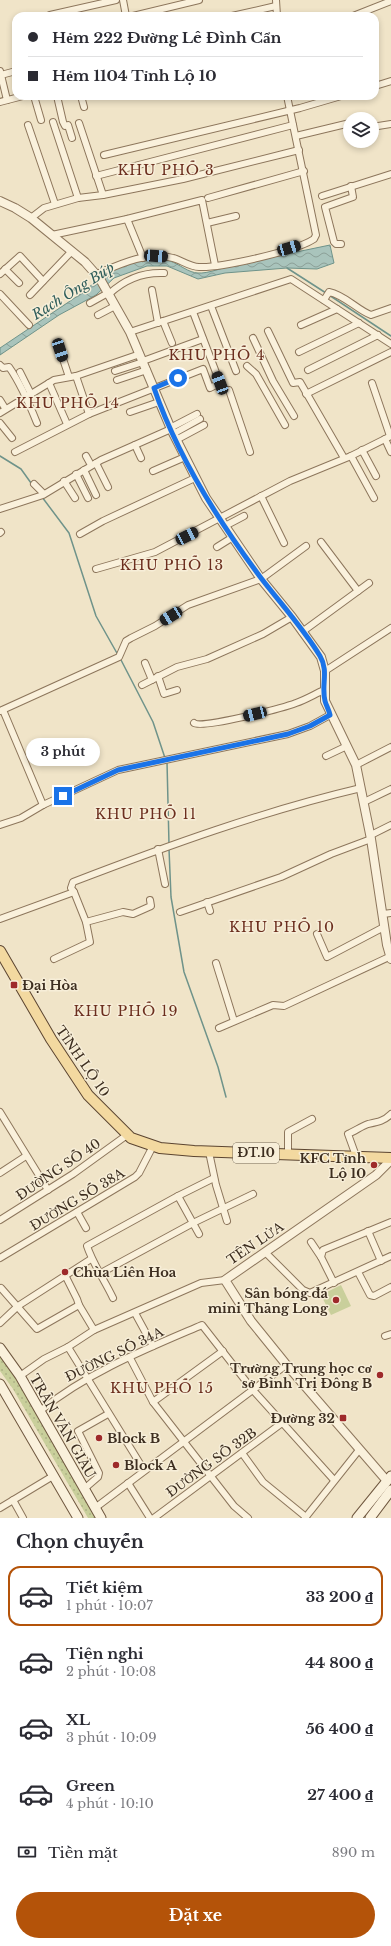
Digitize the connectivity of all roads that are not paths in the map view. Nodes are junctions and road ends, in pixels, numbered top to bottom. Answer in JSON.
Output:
{"nodes":[{"id":1,"x":116,"y":0,"type":"edge"},
{"id":2,"x":123,"y":0,"type":"edge"},
{"id":3,"x":200,"y":0,"type":"edge"},
{"id":4,"x":391,"y":1,"type":"edge"},
{"id":5,"x":276,"y":3,"type":"edge"},
{"id":6,"x":63,"y":12,"type":"edge"},
{"id":7,"x":125,"y":12,"type":"edge"},
{"id":8,"x":150,"y":12,"type":"edge"},
{"id":9,"x":246,"y":12,"type":"edge"},
{"id":10,"x":362,"y":12,"type":"edge"},
{"id":11,"x":12,"y":72,"type":"edge"},
{"id":12,"x":0,"y":73,"type":"edge"},
{"id":13,"x":391,"y":81,"type":"edge"},
{"id":14,"x":379,"y":85,"type":"edge"},
{"id":15,"x":12,"y":99,"type":"edge"},
{"id":16,"x":8,"y":100,"type":"junction"},
{"id":17,"x":35,"y":100,"type":"edge"},
{"id":18,"x":58,"y":100,"type":"edge"},
{"id":19,"x":82,"y":100,"type":"edge"},
{"id":20,"x":289,"y":100,"type":"edge"},
{"id":21,"x":326,"y":100,"type":"edge"},
{"id":22,"x":0,"y":102,"type":"edge"},
{"id":23,"x":84,"y":108,"type":"dead end"},
{"id":24,"x":295,"y":109,"type":"junction"},
{"id":25,"x":41,"y":120,"type":"dead end"},
{"id":26,"x":53,"y":122,"type":"dead end"},
{"id":27,"x":79,"y":122,"type":"dead end"},
{"id":28,"x":391,"y":124,"type":"edge"},
{"id":29,"x":28,"y":125,"type":"dead end"},
{"id":30,"x":293,"y":125,"type":"junction"},
{"id":31,"x":343,"y":125,"type":"edge"},
{"id":32,"x":379,"y":126,"type":"edge"},
{"id":33,"x":297,"y":136,"type":"junction"},
{"id":34,"x":72,"y":138,"type":"dead end"},
{"id":35,"x":299,"y":150,"type":"junction"},
{"id":36,"x":104,"y":155,"type":"dead end"},
{"id":37,"x":304,"y":171,"type":"junction"},
{"id":38,"x":391,"y":174,"type":"edge"},
{"id":39,"x":96,"y":176,"type":"junction"},
{"id":40,"x":351,"y":186,"type":"junction"},
{"id":41,"x":103,"y":195,"type":"junction"},
{"id":42,"x":322,"y":196,"type":"dead end"},
{"id":43,"x":78,"y":198,"type":"junction"},
{"id":44,"x":205,"y":199,"type":"junction"},
{"id":45,"x":0,"y":201,"type":"edge"},
{"id":46,"x":55,"y":204,"type":"junction"},
{"id":47,"x":236,"y":216,"type":"dead end"},
{"id":48,"x":31,"y":218,"type":"junction"},
{"id":49,"x":127,"y":219,"type":"junction"},
{"id":50,"x":207,"y":224,"type":"junction"},
{"id":51,"x":52,"y":235,"type":"junction"},
{"id":52,"x":341,"y":244,"type":"dead end"},
{"id":53,"x":72,"y":251,"type":"junction"},
{"id":54,"x":143,"y":258,"type":"junction"},
{"id":55,"x":215,"y":265,"type":"junction"},
{"id":56,"x":2,"y":271,"type":"edge"},
{"id":57,"x":164,"y":274,"type":"dead end"},
{"id":58,"x":98,"y":276,"type":"junction"},
{"id":59,"x":44,"y":281,"type":"junction"},
{"id":60,"x":19,"y":283,"type":"dead end"},
{"id":61,"x":152,"y":290,"type":"dead end"},
{"id":62,"x":108,"y":293,"type":"junction"},
{"id":63,"x":0,"y":294,"type":"edge"},
{"id":64,"x":30,"y":295,"type":"dead end"},
{"id":65,"x":325,"y":298,"type":"junction"},
{"id":66,"x":90,"y":303,"type":"dead end"},
{"id":67,"x":115,"y":306,"type":"junction"},
{"id":68,"x":211,"y":306,"type":"junction"},
{"id":69,"x":337,"y":308,"type":"junction"},
{"id":70,"x":391,"y":308,"type":"edge"},
{"id":71,"x":193,"y":312,"type":"junction"},
{"id":72,"x":98,"y":315,"type":"dead end"},
{"id":73,"x":161,"y":322,"type":"junction"},
{"id":74,"x":359,"y":323,"type":"junction"},
{"id":75,"x":29,"y":325,"type":"dead end"},
{"id":76,"x":301,"y":325,"type":"dead end"},
{"id":77,"x":268,"y":331,"type":"dead end"},
{"id":78,"x":130,"y":332,"type":"junction"},
{"id":79,"x":378,"y":335,"type":"junction"},
{"id":80,"x":253,"y":338,"type":"dead end"},
{"id":81,"x":203,"y":339,"type":"junction"},
{"id":82,"x":172,"y":343,"type":"dead end"},
{"id":83,"x":391,"y":344,"type":"edge"},
{"id":84,"x":60,"y":350,"type":"dead end"},
{"id":85,"x":299,"y":352,"type":"dead end"},
{"id":86,"x":391,"y":352,"type":"edge"},
{"id":87,"x":143,"y":362,"type":"junction"},
{"id":88,"x":0,"y":365,"type":"edge"},
{"id":89,"x":247,"y":366,"type":"dead end"},
{"id":90,"x":236,"y":370,"type":"dead end"},
{"id":91,"x":308,"y":370,"type":"dead end"},
{"id":92,"x":115,"y":371,"type":"dead end"},
{"id":93,"x":20,"y":372,"type":"dead end"},
{"id":94,"x":72,"y":376,"type":"junction"},
{"id":95,"x":117,"y":380,"type":"dead end"},
{"id":96,"x":49,"y":383,"type":"junction"},
{"id":97,"x":372,"y":383,"type":"dead end"},
{"id":98,"x":154,"y":388,"type":"junction"},
{"id":99,"x":229,"y":390,"type":"dead end"},
{"id":100,"x":306,"y":394,"type":"junction"},
{"id":101,"x":29,"y":395,"type":"junction"},
{"id":102,"x":0,"y":400,"type":"edge"},
{"id":103,"x":159,"y":402,"type":"junction"},
{"id":104,"x":5,"y":408,"type":"junction"},
{"id":105,"x":130,"y":412,"type":"dead end"},
{"id":106,"x":0,"y":413,"type":"edge"},
{"id":107,"x":89,"y":414,"type":"junction"},
{"id":108,"x":294,"y":416,"type":"dead end"},
{"id":109,"x":0,"y":423,"type":"edge"},
{"id":110,"x":37,"y":423,"type":"dead end"},
{"id":111,"x":67,"y":424,"type":"junction"},
{"id":112,"x":285,"y":425,"type":"dead end"},
{"id":113,"x":172,"y":433,"type":"junction"},
{"id":114,"x":389,"y":437,"type":"edge"},
{"id":115,"x":12,"y":438,"type":"dead end"},
{"id":116,"x":135,"y":445,"type":"junction"},
{"id":117,"x":362,"y":450,"type":"junction"},
{"id":118,"x":15,"y":452,"type":"dead end"},
{"id":119,"x":250,"y":452,"type":"dead end"},
{"id":120,"x":391,"y":452,"type":"edge"},
{"id":121,"x":86,"y":456,"type":"dead end"},
{"id":122,"x":351,"y":456,"type":"junction"},
{"id":123,"x":185,"y":457,"type":"junction"},
{"id":124,"x":141,"y":458,"type":"dead end"},
{"id":125,"x":344,"y":458,"type":"junction"},
{"id":126,"x":94,"y":464,"type":"junction"},
{"id":127,"x":84,"y":470,"type":"junction"},
{"id":128,"x":153,"y":471,"type":"dead end"},
{"id":129,"x":76,"y":474,"type":"junction"},
{"id":130,"x":376,"y":476,"type":"dead end"},
{"id":131,"x":195,"y":478,"type":"junction"},
{"id":132,"x":64,"y":481,"type":"junction"},
{"id":133,"x":34,"y":484,"type":"dead end"},
{"id":134,"x":108,"y":487,"type":"dead end"},
{"id":135,"x":43,"y":494,"type":"junction"},
{"id":136,"x":96,"y":495,"type":"dead end"},
{"id":137,"x":261,"y":496,"type":"junction"},
{"id":138,"x":75,"y":498,"type":"dead end"},
{"id":139,"x":88,"y":498,"type":"dead end"},
{"id":140,"x":374,"y":498,"type":"dead end"},
{"id":141,"x":0,"y":509,"type":"edge"},
{"id":142,"x":244,"y":516,"type":"dead end"},
{"id":143,"x":220,"y":518,"type":"junction"},
{"id":144,"x":225,"y":526,"type":"junction"},
{"id":145,"x":80,"y":534,"type":"dead end"},
{"id":146,"x":233,"y":537,"type":"junction"},
{"id":147,"x":321,"y":542,"type":"dead end"},
{"id":148,"x":284,"y":543,"type":"dead end"},
{"id":149,"x":306,"y":546,"type":"dead end"},
{"id":150,"x":217,"y":547,"type":"dead end"},
{"id":151,"x":96,"y":569,"type":"dead end"},
{"id":152,"x":261,"y":579,"type":"junction"},
{"id":153,"x":369,"y":583,"type":"dead end"},
{"id":154,"x":358,"y":591,"type":"junction"},
{"id":155,"x":292,"y":617,"type":"junction"},
{"id":156,"x":391,"y":628,"type":"edge"},
{"id":157,"x":302,"y":632,"type":"junction"},
{"id":158,"x":145,"y":663,"type":"dead end"},
{"id":159,"x":326,"y":671,"type":"junction"},
{"id":160,"x":158,"y":676,"type":"junction"},
{"id":161,"x":152,"y":680,"type":"junction"},
{"id":162,"x":142,"y":685,"type":"dead end"},
{"id":163,"x":177,"y":690,"type":"dead end"},
{"id":164,"x":324,"y":690,"type":"junction"},
{"id":165,"x":1,"y":711,"type":"edge"},
{"id":166,"x":330,"y":715,"type":"junction"},
{"id":167,"x":194,"y":723,"type":"dead end"},
{"id":168,"x":347,"y":746,"type":"junction"},
{"id":169,"x":391,"y":747,"type":"edge"},
{"id":170,"x":326,"y":756,"type":"dead end"},
{"id":171,"x":356,"y":765,"type":"junction"},
{"id":172,"x":361,"y":788,"type":"junction"},
{"id":173,"x":391,"y":789,"type":"edge"},
{"id":174,"x":364,"y":802,"type":"junction"},
{"id":175,"x":43,"y":805,"type":"junction"},
{"id":176,"x":0,"y":824,"type":"edge"},
{"id":177,"x":391,"y":825,"type":"edge"},
{"id":178,"x":371,"y":837,"type":"junction"},
{"id":179,"x":161,"y":848,"type":"junction"},
{"id":180,"x":165,"y":884,"type":"dead end"},
{"id":181,"x":74,"y":892,"type":"junction"},
{"id":182,"x":150,"y":900,"type":"dead end"},
{"id":183,"x":207,"y":902,"type":"junction"},
{"id":184,"x":210,"y":911,"type":"dead end"},
{"id":185,"x":180,"y":912,"type":"dead end"},
{"id":186,"x":387,"y":913,"type":"edge"},
{"id":187,"x":0,"y":919,"type":"edge"},
{"id":188,"x":86,"y":922,"type":"junction"},
{"id":189,"x":384,"y":926,"type":"junction"},
{"id":190,"x":317,"y":934,"type":"dead end"},
{"id":191,"x":0,"y":951,"type":"edge"},
{"id":192,"x":391,"y":957,"type":"edge"},
{"id":193,"x":54,"y":959,"type":"dead end"},
{"id":194,"x":216,"y":963,"type":"dead end"},
{"id":195,"x":234,"y":1021,"type":"junction"},
{"id":196,"x":219,"y":1028,"type":"dead end"},
{"id":197,"x":0,"y":1112,"type":"edge"},
{"id":198,"x":391,"y":1114,"type":"edge"},
{"id":199,"x":312,"y":1119,"type":"dead end"},
{"id":200,"x":127,"y":1135,"type":"junction"},
{"id":201,"x":153,"y":1146,"type":"junction"},
{"id":202,"x":208,"y":1152,"type":"junction"},
{"id":203,"x":288,"y":1154,"type":"junction"},
{"id":204,"x":26,"y":1156,"type":"junction"},
{"id":205,"x":356,"y":1156,"type":"junction"},
{"id":206,"x":389,"y":1158,"type":"edge"},
{"id":207,"x":0,"y":1172,"type":"edge"},
{"id":208,"x":214,"y":1178,"type":"junction"},
{"id":209,"x":48,"y":1190,"type":"junction"},
{"id":210,"x":253,"y":1194,"type":"dead end"},
{"id":211,"x":178,"y":1196,"type":"junction"},
{"id":212,"x":224,"y":1209,"type":"junction"},
{"id":213,"x":77,"y":1212,"type":"junction"},
{"id":214,"x":0,"y":1220,"type":"edge"},
{"id":215,"x":228,"y":1221,"type":"dead end"},
{"id":216,"x":391,"y":1222,"type":"edge"},
{"id":217,"x":193,"y":1223,"type":"junction"},
{"id":218,"x":86,"y":1228,"type":"dead end"},
{"id":219,"x":368,"y":1231,"type":"junction"},
{"id":220,"x":200,"y":1234,"type":"dead end"},
{"id":221,"x":311,"y":1242,"type":"dead end"},
{"id":222,"x":265,"y":1252,"type":"junction"},
{"id":223,"x":391,"y":1256,"type":"edge"},
{"id":224,"x":321,"y":1257,"type":"junction"},
{"id":225,"x":0,"y":1258,"type":"edge"},
{"id":226,"x":91,"y":1258,"type":"junction"},
{"id":227,"x":381,"y":1261,"type":"junction"},
{"id":228,"x":101,"y":1272,"type":"junction"},
{"id":229,"x":358,"y":1272,"type":"junction"},
{"id":230,"x":65,"y":1275,"type":"junction"},
{"id":231,"x":226,"y":1280,"type":"junction"},
{"id":232,"x":334,"y":1283,"type":"junction"},
{"id":233,"x":391,"y":1287,"type":"edge"},
{"id":234,"x":0,"y":1288,"type":"edge"},
{"id":235,"x":114,"y":1298,"type":"dead end"},
{"id":236,"x":78,"y":1305,"type":"junction"},
{"id":237,"x":18,"y":1306,"type":"junction"},
{"id":238,"x":135,"y":1312,"type":"junction"},
{"id":239,"x":0,"y":1323,"type":"edge"},
{"id":240,"x":94,"y":1330,"type":"junction"},
{"id":241,"x":153,"y":1346,"type":"junction"},
{"id":242,"x":68,"y":1347,"type":"junction"},
{"id":243,"x":0,"y":1348,"type":"edge"},
{"id":244,"x":223,"y":1351,"type":"junction"},
{"id":245,"x":130,"y":1358,"type":"junction"},
{"id":246,"x":286,"y":1365,"type":"junction"},
{"id":247,"x":20,"y":1376,"type":"junction"},
{"id":248,"x":86,"y":1378,"type":"junction"},
{"id":249,"x":0,"y":1384,"type":"edge"},
{"id":250,"x":252,"y":1389,"type":"junction"},
{"id":251,"x":153,"y":1402,"type":"junction"},
{"id":252,"x":40,"y":1411,"type":"junction"},
{"id":253,"x":108,"y":1414,"type":"junction"},
{"id":254,"x":282,"y":1423,"type":"junction"},
{"id":255,"x":184,"y":1442,"type":"junction"},
{"id":256,"x":359,"y":1450,"type":"junction"},
{"id":257,"x":242,"y":1453,"type":"junction"},
{"id":258,"x":144,"y":1470,"type":"junction"},
{"id":259,"x":53,"y":1476,"type":"junction"},
{"id":260,"x":211,"y":1476,"type":"junction"},
{"id":261,"x":334,"y":1480,"type":"junction"},
{"id":262,"x":390,"y":1480,"type":"edge"},
{"id":263,"x":128,"y":1482,"type":"junction"},
{"id":264,"x":84,"y":1489,"type":"junction"},
{"id":265,"x":391,"y":1490,"type":"edge"},
{"id":266,"x":13,"y":1500,"type":"junction"},
{"id":267,"x":0,"y":1508,"type":"edge"},
{"id":268,"x":95,"y":1508,"type":"junction"},
{"id":269,"x":23,"y":1518,"type":"edge"},
{"id":270,"x":78,"y":1518,"type":"edge"},
{"id":271,"x":101,"y":1518,"type":"edge"},
{"id":272,"x":150,"y":1518,"type":"edge"},
{"id":273,"x":154,"y":1518,"type":"edge"},
{"id":274,"x":248,"y":1518,"type":"edge"},
{"id":275,"x":306,"y":1518,"type":"edge"},
{"id":276,"x":357,"y":1518,"type":"edge"},
{"id":277,"x":370,"y":1518,"type":"edge"}],
"edges":[{"from":1,"to":6,"type":"street"},
{"from":2,"to":7,"type":"street"},
{"from":3,"to":8,"type":"street"},
{"from":4,"to":10,"type":"street"},
{"from":5,"to":9,"type":"street"},
{"from":11,"to":12,"type":"street"},
{"from":12,"to":16,"type":"street"},
{"from":13,"to":14,"type":"street"},
{"from":15,"to":16,"type":"street"},
{"from":16,"to":22,"type":"street"},
{"from":17,"to":25,"type":"street"},
{"from":18,"to":34,"type":"street"},
{"from":19,"to":23,"type":"street"},
{"from":20,"to":24,"type":"street"},
{"from":21,"to":24,"type":"street"},
{"from":24,"to":30,"type":"street"},
{"from":24,"to":36,"type":"street"},
{"from":26,"to":43,"type":"street"},
{"from":27,"to":39,"type":"street"},
{"from":28,"to":32,"type":"street"},
{"from":29,"to":46,"type":"street"},
{"from":30,"to":33,"type":"street"},
{"from":30,"to":39,"type":"street"},
{"from":31,"to":33,"type":"street"},
{"from":33,"to":35,"type":"street"},
{"from":35,"to":37,"type":"street"},
{"from":35,"to":41,"type":"street"},
{"from":37,"to":44,"type":"street"},
{"from":37,"to":55,"type":"street"},
{"from":38,"to":40,"type":"street"},
{"from":39,"to":41,"type":"street"},
{"from":40,"to":42,"type":"street"},
{"from":40,"to":52,"type":"street"},
{"from":41,"to":43,"type":"street"},
{"from":43,"to":46,"type":"street"},
{"from":44,"to":49,"type":"street"},
{"from":44,"to":50,"type":"street"},
{"from":45,"to":48,"type":"street"},
{"from":46,"to":48,"type":"street"},
{"from":47,"to":50,"type":"street"},
{"from":48,"to":51,"type":"street"},
{"from":49,"to":51,"type":"street"},
{"from":49,"to":54,"type":"street"},
{"from":50,"to":55,"type":"street"},
{"from":51,"to":53,"type":"street"},
{"from":53,"to":58,"type":"street"},
{"from":53,"to":59,"type":"street"},
{"from":54,"to":55,"type":"street"},
{"from":54,"to":58,"type":"street"},
{"from":56,"to":59,"type":"street"},
{"from":56,"to":60,"type":"street"},
{"from":57,"to":62,"type":"street"},
{"from":58,"to":62,"type":"street"},
{"from":59,"to":64,"type":"street"},
{"from":61,"to":73,"type":"street"},
{"from":62,"to":66,"type":"street"},
{"from":62,"to":67,"type":"street"},
{"from":63,"to":75,"type":"street"},
{"from":65,"to":68,"type":"street"},
{"from":65,"to":69,"type":"street"},
{"from":65,"to":70,"type":"street"},
{"from":67,"to":72,"type":"street"},
{"from":67,"to":78,"type":"street"},
{"from":68,"to":71,"type":"street"},
{"from":68,"to":90,"type":"street"},
{"from":69,"to":74,"type":"street"},
{"from":69,"to":76,"type":"street"},
{"from":71,"to":73,"type":"street"},
{"from":71,"to":81,"type":"street"},
{"from":73,"to":78,"type":"street"},
{"from":73,"to":82,"type":"street"},
{"from":74,"to":79,"type":"street"},
{"from":74,"to":85,"type":"street"},
{"from":77,"to":100,"type":"street"},
{"from":78,"to":87,"type":"street"},
{"from":79,"to":83,"type":"street"},
{"from":79,"to":91,"type":"street"},
{"from":80,"to":108,"type":"street"},
{"from":81,"to":87,"type":"street"},
{"from":81,"to":98,"type":"street"},
{"from":84,"to":94,"type":"street"},
{"from":86,"to":100,"type":"street"},
{"from":87,"to":92,"type":"street"},
{"from":87,"to":94,"type":"street"},
{"from":87,"to":95,"type":"street"},
{"from":87,"to":98,"type":"street"},
{"from":88,"to":101,"type":"street"},
{"from":89,"to":112,"type":"street"},
{"from":93,"to":101,"type":"street"},
{"from":94,"to":96,"type":"street"},
{"from":94,"to":107,"type":"street"},
{"from":96,"to":101,"type":"street"},
{"from":96,"to":111,"type":"street"},
{"from":97,"to":114,"type":"street"},
{"from":98,"to":103,"type":"street"},
{"from":98,"to":107,"type":"street"},
{"from":99,"to":119,"type":"street"},
{"from":100,"to":125,"type":"street"},
{"from":101,"to":104,"type":"street"},
{"from":101,"to":110,"type":"street"},
{"from":102,"to":104,"type":"street"},
{"from":103,"to":105,"type":"street"},
{"from":103,"to":113,"type":"street"},
{"from":104,"to":106,"type":"street"},
{"from":107,"to":111,"type":"street"},
{"from":109,"to":115,"type":"street"},
{"from":111,"to":118,"type":"street"},
{"from":113,"to":113,"type":"street"},
{"from":113,"to":116,"type":"street"},
{"from":113,"to":123,"type":"street"},
{"from":114,"to":117,"type":"street"},
{"from":114,"to":120,"type":"street"},
{"from":116,"to":124,"type":"street"},
{"from":116,"to":126,"type":"street"},
{"from":117,"to":122,"type":"street"},
{"from":117,"to":130,"type":"street"},
{"from":121,"to":126,"type":"street"},
{"from":122,"to":125,"type":"street"},
{"from":122,"to":140,"type":"street"},
{"from":123,"to":128,"type":"street"},
{"from":123,"to":131,"type":"street"},
{"from":125,"to":137,"type":"street"},
{"from":126,"to":127,"type":"street"},
{"from":126,"to":134,"type":"street"},
{"from":127,"to":129,"type":"street"},
{"from":127,"to":136,"type":"street"},
{"from":129,"to":132,"type":"street"},
{"from":129,"to":139,"type":"street"},
{"from":131,"to":143,"type":"street"},
{"from":131,"to":145,"type":"street"},
{"from":132,"to":135,"type":"street"},
{"from":132,"to":138,"type":"street"},
{"from":133,"to":135,"type":"street"},
{"from":135,"to":141,"type":"street"},
{"from":137,"to":143,"type":"street"},
{"from":137,"to":148,"type":"street"},
{"from":142,"to":144,"type":"street"},
{"from":143,"to":144,"type":"street"},
{"from":143,"to":151,"type":"street"},
{"from":144,"to":146,"type":"street"},
{"from":146,"to":150,"type":"street"},
{"from":146,"to":152,"type":"street"},
{"from":147,"to":154,"type":"street"},
{"from":149,"to":152,"type":"street"},
{"from":152,"to":155,"type":"street"},
{"from":152,"to":165,"type":"street"},
{"from":153,"to":154,"type":"street"},
{"from":154,"to":157,"type":"street"},
{"from":155,"to":157,"type":"street"},
{"from":155,"to":160,"type":"street"},
{"from":156,"to":159,"type":"street"},
{"from":157,"to":159,"type":"street"},
{"from":158,"to":161,"type":"street"},
{"from":159,"to":164,"type":"street"},
{"from":160,"to":161,"type":"street"},
{"from":160,"to":163,"type":"street"},
{"from":161,"to":162,"type":"street"},
{"from":164,"to":166,"type":"street"},
{"from":164,"to":167,"type":"street"},
{"from":165,"to":175,"type":"street"},
{"from":166,"to":168,"type":"street"},
{"from":166,"to":175,"type":"street"},
{"from":168,"to":170,"type":"street"},
{"from":168,"to":171,"type":"street"},
{"from":169,"to":171,"type":"street"},
{"from":171,"to":172,"type":"street"},
{"from":172,"to":174,"type":"street"},
{"from":172,"to":179,"type":"street"},
{"from":173,"to":174,"type":"street"},
{"from":174,"to":178,"type":"street"},
{"from":175,"to":176,"type":"street"},
{"from":177,"to":178,"type":"street"},
{"from":178,"to":183,"type":"street"},
{"from":178,"to":186,"type":"street"},
{"from":179,"to":180,"type":"street"},
{"from":179,"to":181,"type":"street"},
{"from":181,"to":187,"type":"street"},
{"from":181,"to":188,"type":"street"},
{"from":182,"to":188,"type":"street"},
{"from":183,"to":184,"type":"street"},
{"from":183,"to":185,"type":"street"},
{"from":186,"to":189,"type":"street"},
{"from":188,"to":193,"type":"street"},
{"from":189,"to":190,"type":"street"},
{"from":189,"to":192,"type":"street"},
{"from":191,"to":200,"type":"main road","name":"TỈNH LỘ 10","number":"ĐT.10"},
{"from":192,"to":195,"type":"street"},
{"from":194,"to":195,"type":"street"},
{"from":195,"to":196,"type":"street"},
{"from":197,"to":204,"type":"street"},
{"from":198,"to":205,"type":"street"},
{"from":199,"to":203,"type":"street"},
{"from":200,"to":201,"type":"main road","name":"TỈNH LỘ 10","number":"ĐT.10"},
{"from":200,"to":209,"type":"street","name":"ĐƯỜNG SỐ 40"},
{"from":201,"to":202,"type":"main road","name":"TỈNH LỘ 10","number":"ĐT.10"},
{"from":201,"to":213,"type":"street","name":"ĐƯỜNG SỐ 38A"},
{"from":202,"to":203,"type":"main road","name":"TỈNH LỘ 10","number":"ĐT.10"},
{"from":202,"to":208,"type":"street"},
{"from":203,"to":205,"type":"main road","name":"TỈNH LỘ 10","number":"ĐT.10"},
{"from":204,"to":207,"type":"street"},
{"from":204,"to":209,"type":"street"},
{"from":205,"to":206,"type":"main road","name":"TỈNH LỘ 10","number":"ĐT.10"},
{"from":206,"to":222,"type":"street","name":"TÊN LỬA"},
{"from":208,"to":211,"type":"street"},
{"from":208,"to":212,"type":"street"},
{"from":209,"to":214,"type":"street","name":"ĐƯỜNG SỐ 40"},
{"from":210,"to":212,"type":"street"},
{"from":211,"to":217,"type":"street"},
{"from":211,"to":226,"type":"street"},
{"from":212,"to":215,"type":"street"},
{"from":212,"to":217,"type":"street"},
{"from":213,"to":218,"type":"street"},
{"from":213,"to":225,"type":"street","name":"ĐƯỜNG SỐ 38A"},
{"from":216,"to":219,"type":"street"},
{"from":217,"to":220,"type":"street"},
{"from":217,"to":228,"type":"street"},
{"from":219,"to":224,"type":"street"},
{"from":219,"to":227,"type":"street"},
{"from":221,"to":224,"type":"street"},
{"from":222,"to":231,"type":"street","name":"TÊN LỬA"},
{"from":222,"to":232,"type":"street"},
{"from":223,"to":227,"type":"street"},
{"from":224,"to":232,"type":"street"},
{"from":226,"to":228,"type":"street"},
{"from":226,"to":230,"type":"street"},
{"from":227,"to":229,"type":"street"},
{"from":228,"to":235,"type":"street"},
{"from":229,"to":232,"type":"street"},
{"from":229,"to":233,"type":"street"},
{"from":230,"to":236,"type":"street"},
{"from":230,"to":237,"type":"street"},
{"from":231,"to":238,"type":"street"},
{"from":231,"to":246,"type":"street","name":"TÊN LỬA"},
{"from":234,"to":237,"type":"street"},
{"from":236,"to":237,"type":"street"},
{"from":236,"to":240,"type":"street"},
{"from":237,"to":239,"type":"street"},
{"from":238,"to":240,"type":"street"},
{"from":238,"to":241,"type":"street"},
{"from":240,"to":242,"type":"street"},
{"from":241,"to":244,"type":"street","name":"ĐƯỜNG SỐ 34A"},
{"from":241,"to":245,"type":"street","name":"ĐƯỜNG SỐ 34A"},
{"from":242,"to":247,"type":"street"},
{"from":242,"to":248,"type":"street"},
{"from":243,"to":247,"type":"main road","name":"TRẦN VĂN GIÀU"},
{"from":244,"to":250,"type":"street"},
{"from":244,"to":251,"type":"street"},
{"from":245,"to":248,"type":"street","name":"ĐƯỜNG SỐ 34A"},
{"from":245,"to":251,"type":"street"},
{"from":246,"to":250,"type":"street"},
{"from":246,"to":256,"type":"street","name":"TÊN LỬA"},
{"from":247,"to":252,"type":"main road","name":"TRẦN VĂN GIÀU"},
{"from":248,"to":252,"type":"street","name":"ĐƯỜNG SỐ 34A"},
{"from":248,"to":253,"type":"street"},
{"from":249,"to":259,"type":"main road"},
{"from":250,"to":254,"type":"street"},
{"from":250,"to":255,"type":"street"},
{"from":251,"to":255,"type":"street"},
{"from":252,"to":264,"type":"main road","name":"TRẦN VĂN GIÀU"},
{"from":253,"to":258,"type":"street"},
{"from":253,"to":264,"type":"street"},
{"from":254,"to":257,"type":"street","name":"ĐƯỜNG SỐ 32B"},
{"from":254,"to":261,"type":"street"},
{"from":255,"to":258,"type":"street"},
{"from":255,"to":260,"type":"street"},
{"from":256,"to":261,"type":"street"},
{"from":256,"to":262,"type":"street","name":"TÊN LỬA"},
{"from":257,"to":260,"type":"street","name":"ĐƯỜNG SỐ 32B"},
{"from":257,"to":275,"type":"street"},
{"from":258,"to":263,"type":"street"},
{"from":259,"to":266,"type":"street"},
{"from":259,"to":270,"type":"main road"},
{"from":260,"to":273,"type":"street","name":"ĐƯỜNG SỐ 32B"},
{"from":260,"to":274,"type":"street"},
{"from":261,"to":275,"type":"street"},
{"from":262,"to":276,"type":"main road","name":"TÊN LỬA"},
{"from":263,"to":268,"type":"street"},
{"from":263,"to":272,"type":"street"},
{"from":264,"to":268,"type":"main road","name":"TRẦN VĂN GIÀU"},
{"from":265,"to":277,"type":"main road"},
{"from":266,"to":267,"type":"street"},
{"from":266,"to":269,"type":"street"},
{"from":268,"to":271,"type":"main road","name":"TRẦN VĂN GIÀU"}]}
